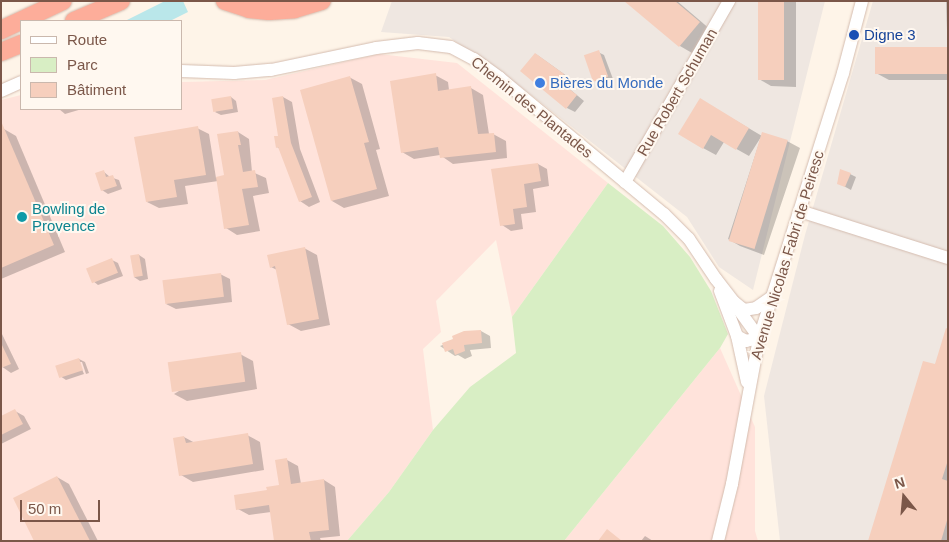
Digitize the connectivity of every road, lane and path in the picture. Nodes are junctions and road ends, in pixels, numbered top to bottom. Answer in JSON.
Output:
{"nodes":[{"id":1,"x":63,"y":1,"type":"edge"},
{"id":2,"x":106,"y":1,"type":"edge"},
{"id":3,"x":121,"y":1,"type":"edge"},
{"id":4,"x":226,"y":1,"type":"edge"},
{"id":5,"x":322,"y":1,"type":"edge"},
{"id":6,"x":729,"y":1,"type":"edge"},
{"id":7,"x":862,"y":1,"type":"edge"},
{"id":8,"x":22,"y":20,"type":"edge"},
{"id":9,"x":69,"y":20,"type":"edge"},
{"id":10,"x":76,"y":20,"type":"edge"},
{"id":11,"x":20,"y":21,"type":"edge"},
{"id":12,"x":1,"y":30,"type":"edge"},
{"id":13,"x":20,"y":44,"type":"edge"},
{"id":14,"x":1,"y":52,"type":"edge"},
{"id":15,"x":182,"y":71,"type":"edge"},
{"id":16,"x":20,"y":82,"type":"edge"},
{"id":17,"x":1,"y":91,"type":"edge"},
{"id":18,"x":626,"y":182,"type":"junction"},
{"id":19,"x":800,"y":211,"type":"junction"},
{"id":20,"x":948,"y":258,"type":"edge"},
{"id":21,"x":716,"y":279,"type":"junction"},
{"id":22,"x":772,"y":296,"type":"junction"},
{"id":23,"x":734,"y":302,"type":"junction"},
{"id":24,"x":737,"y":336,"type":"junction"},
{"id":25,"x":759,"y":338,"type":"junction"},
{"id":26,"x":749,"y":391,"type":"junction"},
{"id":27,"x":718,"y":541,"type":"edge"}],
"edges":[{"from":1,"to":8,"type":"highway"},
{"from":2,"to":9,"type":"highway"},
{"from":3,"to":10,"type":"highway"},
{"from":4,"to":5,"type":"highway"},
{"from":6,"to":18,"type":"street","name":"Rue Robert Schuman"},
{"from":7,"to":19,"type":"street","name":"Avenue Nicolas Fabri de Peiresc"},
{"from":11,"to":12,"type":"highway"},
{"from":13,"to":14,"type":"highway"},
{"from":15,"to":18,"type":"street","name":"Chemin des Plantades"},
{"from":16,"to":17,"type":"street"},
{"from":18,"to":21,"type":"street","name":"Chemin des Plantades"},
{"from":19,"to":20,"type":"street"},
{"from":19,"to":22,"type":"street","name":"Avenue Nicolas Fabri de Peiresc"},
{"from":21,"to":23,"type":"street"},
{"from":21,"to":24,"type":"street"},
{"from":22,"to":23,"type":"street"},
{"from":22,"to":25,"type":"street","name":"Avenue Nicolas Fabri de Peiresc"},
{"from":23,"to":25,"type":"street"},
{"from":24,"to":25,"type":"street"},
{"from":24,"to":26,"type":"street"},
{"from":25,"to":26,"type":"street","name":"Avenue Nicolas Fabri de Peiresc"},
{"from":26,"to":27,"type":"street","name":"Avenue Nicolas Fabri de Peiresc"}]}
